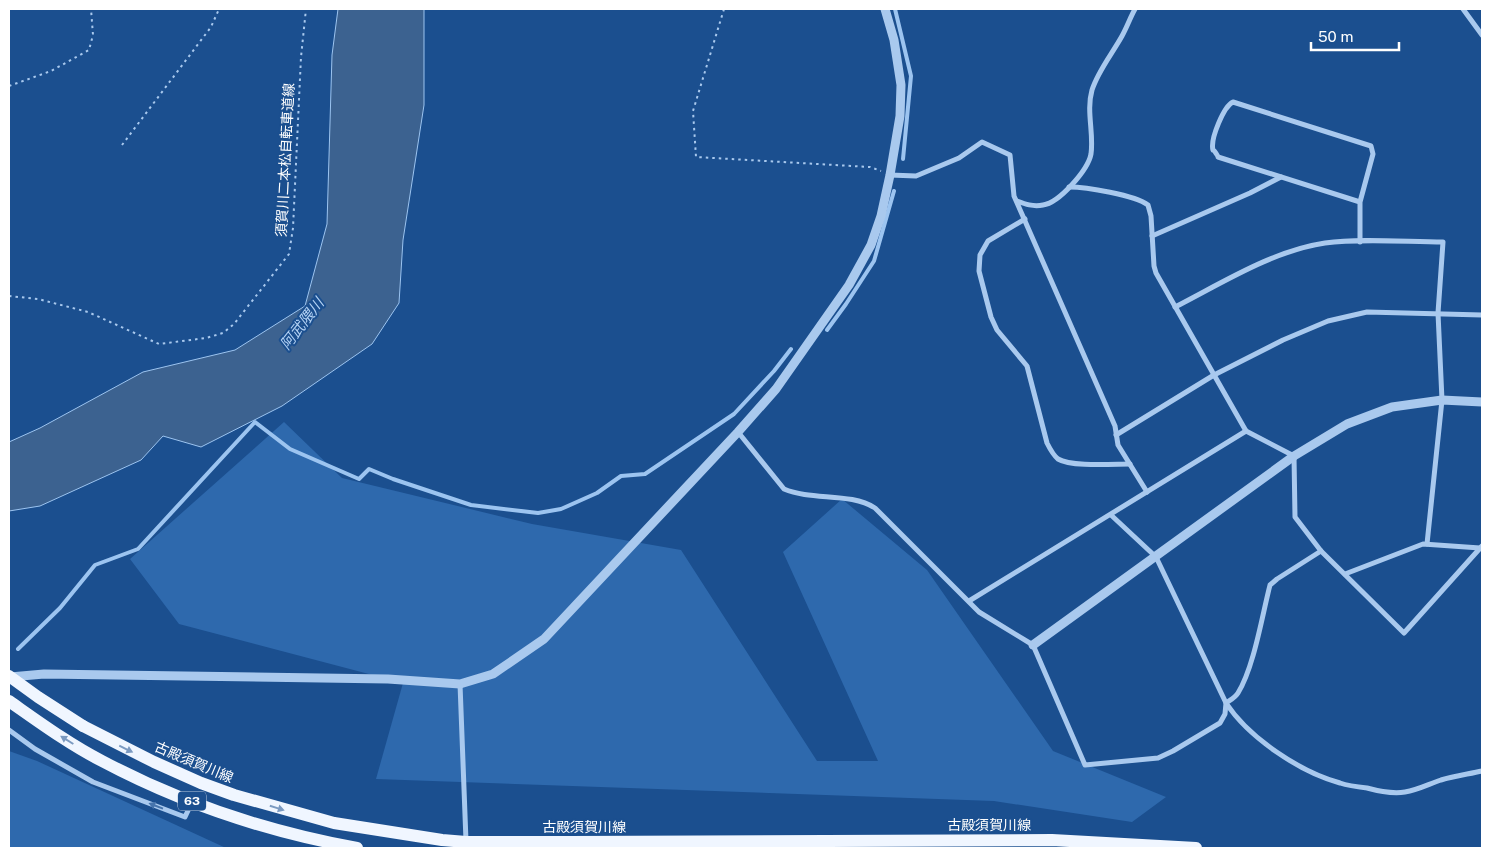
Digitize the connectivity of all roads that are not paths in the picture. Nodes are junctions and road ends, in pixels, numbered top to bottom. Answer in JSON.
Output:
{"nodes":[{"id":1,"x":885,"y":9,"type":"edge"},
{"id":2,"x":1135,"y":9,"type":"edge"},
{"id":3,"x":1463,"y":9,"type":"edge"},
{"id":4,"x":1482,"y":35,"type":"edge"},
{"id":5,"x":890,"y":175,"type":"junction"},
{"id":6,"x":1281,"y":177,"type":"junction"},
{"id":7,"x":1069,"y":187,"type":"junction"},
{"id":8,"x":1017,"y":201,"type":"junction"},
{"id":9,"x":1360,"y":202,"type":"junction"},
{"id":10,"x":1024,"y":219,"type":"junction"},
{"id":11,"x":1152,"y":236,"type":"junction"},
{"id":12,"x":1360,"y":242,"type":"junction"},
{"id":13,"x":1175,"y":308,"type":"junction"},
{"id":14,"x":1438,"y":313,"type":"junction"},
{"id":15,"x":1482,"y":315,"type":"edge"},
{"id":16,"x":1214,"y":375,"type":"junction"},
{"id":17,"x":1442,"y":400,"type":"junction"},
{"id":18,"x":1482,"y":402,"type":"edge"},
{"id":19,"x":1246,"y":431,"type":"junction"},
{"id":20,"x":738,"y":432,"type":"junction"},
{"id":21,"x":1116,"y":435,"type":"junction"},
{"id":22,"x":1294,"y":456,"type":"junction"},
{"id":23,"x":1130,"y":464,"type":"junction"},
{"id":24,"x":1147,"y":492,"type":"junction"},
{"id":25,"x":1111,"y":515,"type":"junction"},
{"id":26,"x":1427,"y":544,"type":"junction"},
{"id":27,"x":1481,"y":547,"type":"edge"},
{"id":28,"x":1321,"y":551,"type":"junction"},
{"id":29,"x":1156,"y":557,"type":"junction"},
{"id":30,"x":1345,"y":574,"type":"junction"},
{"id":31,"x":969,"y":601,"type":"junction"},
{"id":32,"x":1033,"y":645,"type":"junction"},
{"id":33,"x":9,"y":676,"type":"edge"},
{"id":34,"x":460,"y":684,"type":"junction"},
{"id":35,"x":9,"y":701,"type":"edge"},
{"id":36,"x":1226,"y":703,"type":"junction"},
{"id":37,"x":9,"y":730,"type":"edge"},
{"id":38,"x":1482,"y":771,"type":"edge"},
{"id":39,"x":192,"y":801,"type":"junction"},
{"id":40,"x":466,"y":842,"type":"junction"},
{"id":41,"x":357,"y":848,"type":"edge"},
{"id":42,"x":1196,"y":848,"type":"edge"}],
"edges":[{"from":1,"to":5,"type":"street"},
{"from":2,"to":7,"type":"street"},
{"from":3,"to":4,"type":"street"},
{"from":5,"to":8,"type":"street"},
{"from":5,"to":20,"type":"street"},
{"from":6,"to":9,"type":"street"},
{"from":6,"to":9,"type":"street"},
{"from":6,"to":11,"type":"street"},
{"from":7,"to":8,"type":"street"},
{"from":7,"to":11,"type":"street"},
{"from":8,"to":10,"type":"street"},
{"from":9,"to":12,"type":"street"},
{"from":10,"to":21,"type":"street"},
{"from":10,"to":23,"type":"street"},
{"from":11,"to":13,"type":"street"},
{"from":12,"to":13,"type":"street"},
{"from":12,"to":14,"type":"street"},
{"from":13,"to":16,"type":"street"},
{"from":14,"to":15,"type":"street"},
{"from":14,"to":16,"type":"street"},
{"from":14,"to":17,"type":"street"},
{"from":16,"to":19,"type":"street"},
{"from":16,"to":21,"type":"street"},
{"from":17,"to":18,"type":"street"},
{"from":17,"to":22,"type":"street"},
{"from":17,"to":26,"type":"street"},
{"from":19,"to":22,"type":"street"},
{"from":19,"to":24,"type":"street"},
{"from":20,"to":31,"type":"street"},
{"from":20,"to":34,"type":"street"},
{"from":21,"to":23,"type":"street"},
{"from":22,"to":28,"type":"street"},
{"from":22,"to":29,"type":"street"},
{"from":23,"to":24,"type":"street"},
{"from":24,"to":25,"type":"street"},
{"from":25,"to":29,"type":"street"},
{"from":25,"to":31,"type":"street"},
{"from":26,"to":27,"type":"street"},
{"from":26,"to":30,"type":"street"},
{"from":27,"to":30,"type":"street"},
{"from":28,"to":30,"type":"street"},
{"from":28,"to":36,"type":"street"},
{"from":29,"to":32,"type":"street"},
{"from":29,"to":36,"type":"street"},
{"from":31,"to":32,"type":"street"},
{"from":32,"to":36,"type":"street"},
{"from":33,"to":34,"type":"street"},
{"from":33,"to":40,"type":"main road","name":"古殿須賀川線","number":"63","one_way":true,"bridge":true},
{"from":34,"to":40,"type":"street"},
{"from":39,"to":35,"type":"main road","number":"63","one_way":true},
{"from":36,"to":38,"type":"street"},
{"from":39,"to":37,"type":"street","one_way":true},
{"from":39,"to":41,"type":"main road","number":"63"},
{"from":40,"to":42,"type":"main road","name":"古殿須賀川線","number":"63"}]}
